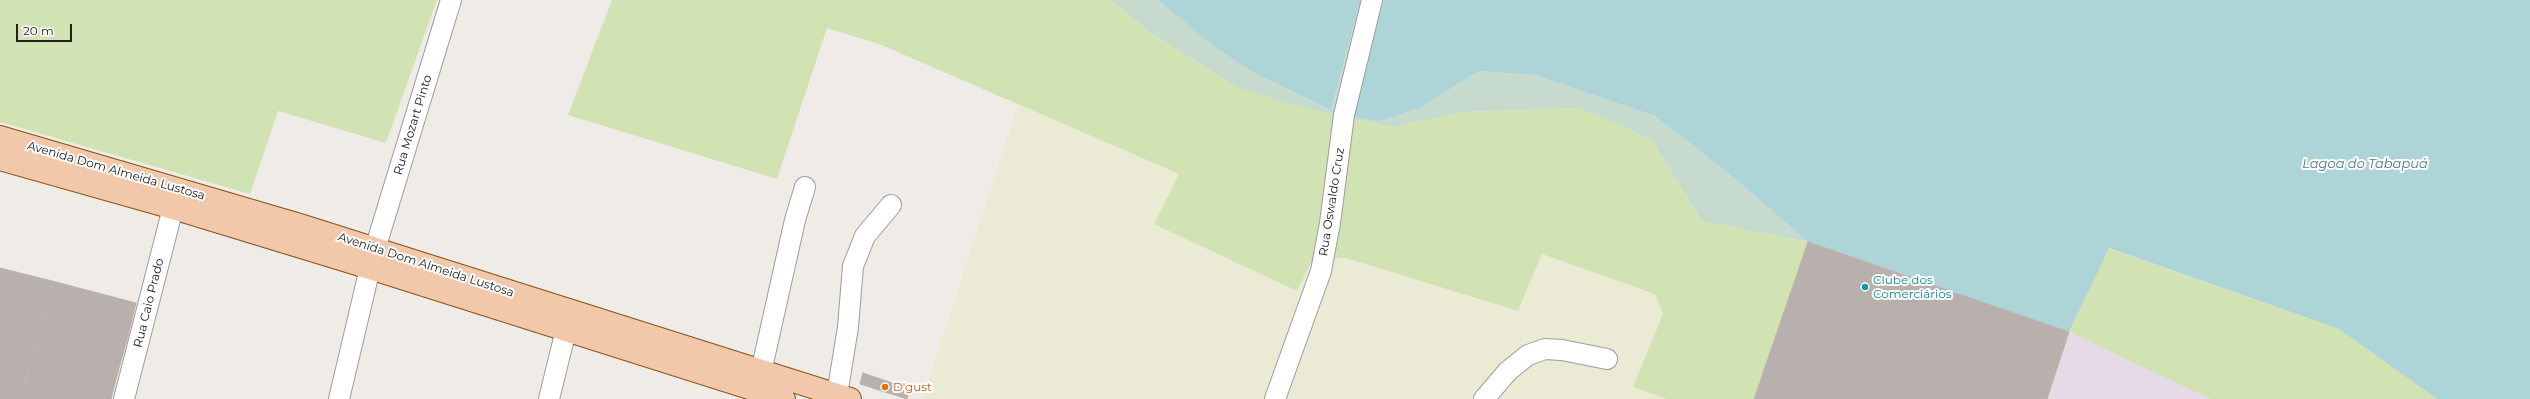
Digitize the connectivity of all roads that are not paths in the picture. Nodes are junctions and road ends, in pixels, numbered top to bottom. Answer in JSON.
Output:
{"nodes":[{"id":1,"x":452,"y":0,"type":"edge"},
{"id":2,"x":1372,"y":0,"type":"edge"},
{"id":3,"x":0,"y":137,"type":"edge"},
{"id":4,"x":0,"y":159,"type":"edge"},
{"id":5,"x":805,"y":186,"type":"dead end"},
{"id":6,"x":891,"y":205,"type":"dead end"},
{"id":7,"x":173,"y":208,"type":"junction"},
{"id":8,"x":299,"y":236,"type":"junction"},
{"id":9,"x":373,"y":259,"type":"junction"},
{"id":10,"x":566,"y":330,"type":"junction"},
{"id":11,"x":1607,"y":359,"type":"dead end"},
{"id":12,"x":759,"y":387,"type":"edge"},
{"id":13,"x":843,"y":397,"type":"edge"},
{"id":14,"x":124,"y":399,"type":"edge"},
{"id":15,"x":339,"y":399,"type":"edge"},
{"id":16,"x":548,"y":399,"type":"edge"},
{"id":17,"x":784,"y":399,"type":"edge"},
{"id":18,"x":1275,"y":399,"type":"edge"},
{"id":19,"x":1484,"y":399,"type":"edge"}],
"edges":[{"from":1,"to":9,"type":"street","name":"Rua Mozart Pinto"},
{"from":2,"to":18,"type":"street","name":"Rua Oswaldo Cruz"},
{"from":3,"to":8,"type":"main road","name":"Avenida Dom Almeida Lustosa"},
{"from":4,"to":7,"type":"main road","name":"Avenida Dom Almeida Lustosa"},
{"from":5,"to":12,"type":"street"},
{"from":6,"to":13,"type":"street"},
{"from":7,"to":8,"type":"main road","name":"Avenida Dom Almeida Lustosa"},
{"from":7,"to":14,"type":"street","name":"Rua Caio Prado"},
{"from":8,"to":9,"type":"main road","name":"Avenida Dom Almeida Lustosa"},
{"from":9,"to":10,"type":"main road","name":"Avenida Dom Almeida Lustosa"},
{"from":9,"to":12,"type":"main road","name":"Avenida Dom Almeida Lustosa"},
{"from":9,"to":15,"type":"street","name":"Rua Mozart Pinto"},
{"from":10,"to":12,"type":"main road","name":"Avenida Dom Almeida Lustosa"},
{"from":10,"to":16,"type":"street"},
{"from":11,"to":19,"type":"street"},
{"from":12,"to":13,"type":"main road","name":"Avenida Dom Almeida Lustosa"},
{"from":12,"to":17,"type":"main road","name":"Avenida Dom Almeida Lustosa"}]}
